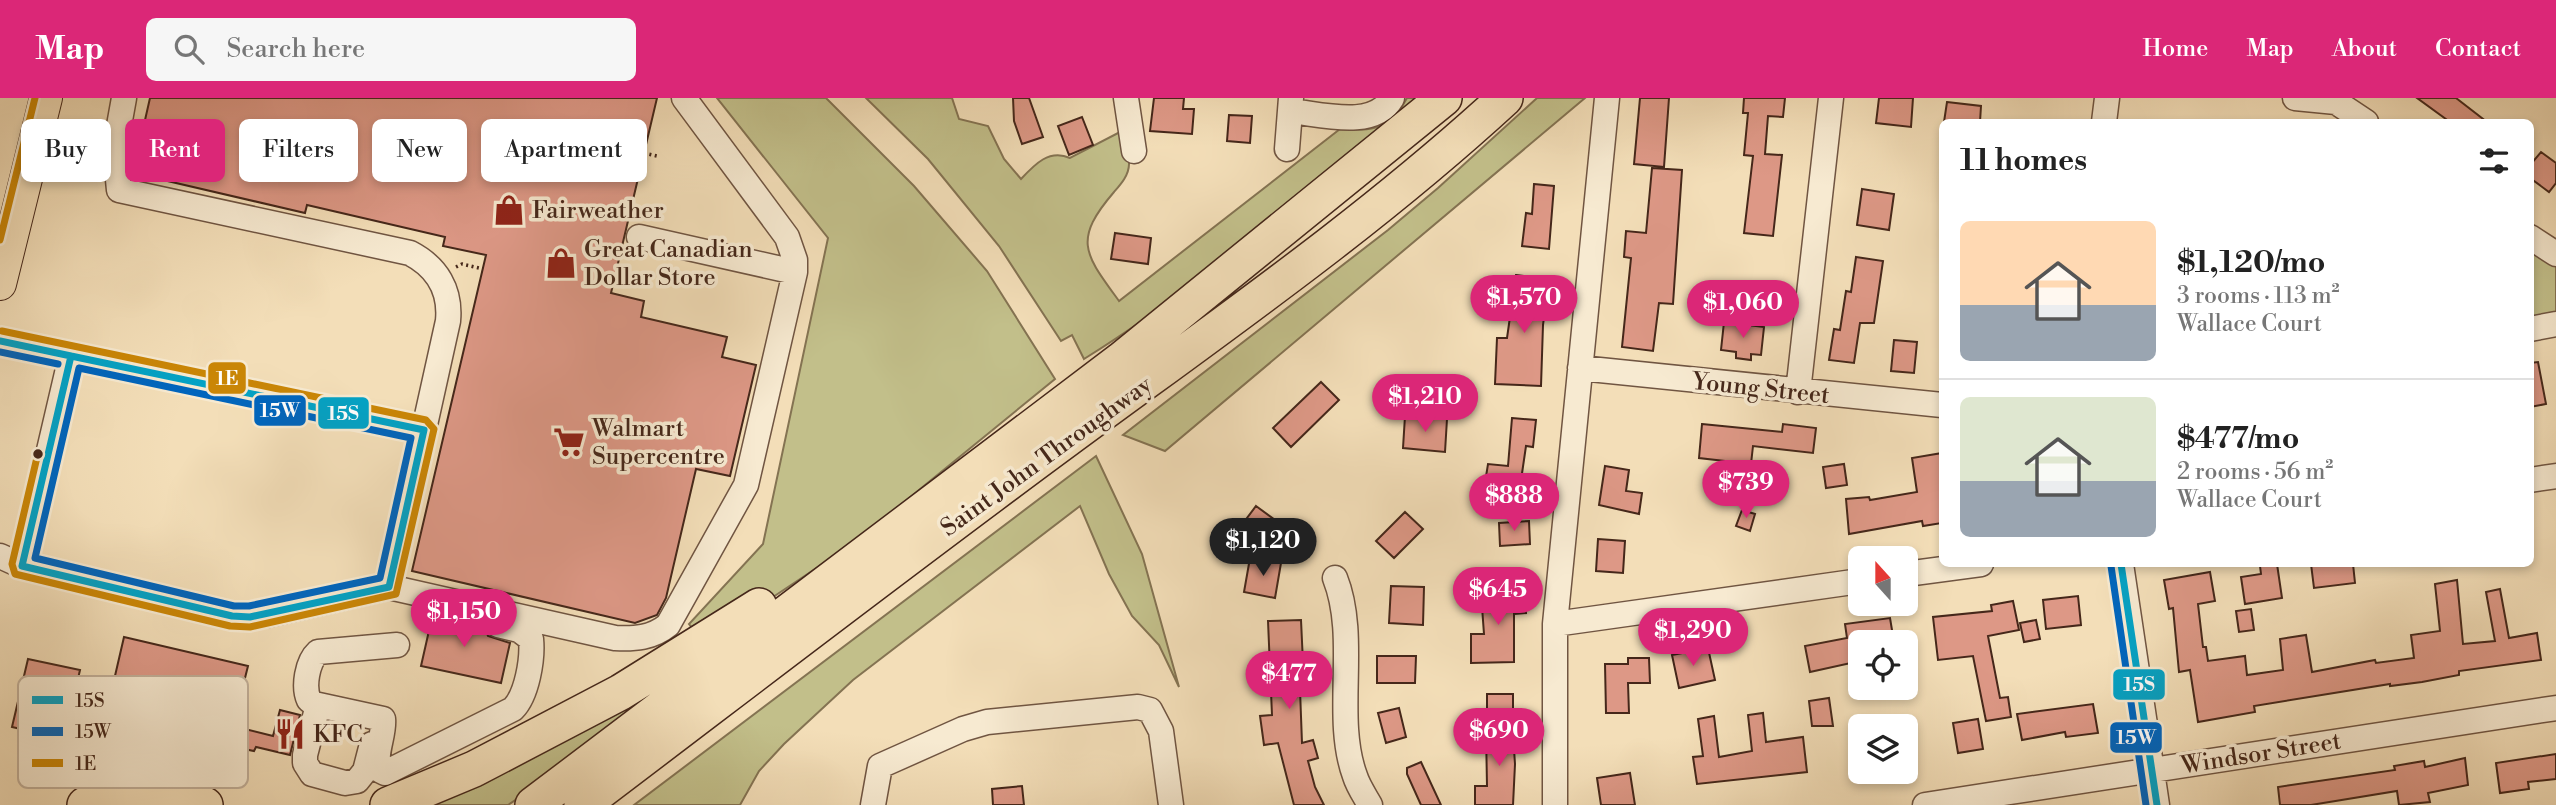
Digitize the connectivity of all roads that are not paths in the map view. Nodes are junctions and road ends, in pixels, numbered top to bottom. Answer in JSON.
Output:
{"nodes":[{"id":1,"x":46,"y":98,"type":"edge"},
{"id":2,"x":124,"y":98,"type":"edge"},
{"id":3,"x":684,"y":98,"type":"edge"},
{"id":4,"x":1126,"y":98,"type":"edge"},
{"id":5,"x":1392,"y":98,"type":"edge"},
{"id":6,"x":1444,"y":98,"type":"edge"},
{"id":7,"x":1504,"y":98,"type":"edge"},
{"id":8,"x":1607,"y":98,"type":"edge"},
{"id":9,"x":1830,"y":98,"type":"edge"},
{"id":10,"x":2107,"y":98,"type":"edge"},
{"id":11,"x":2295,"y":98,"type":"edge"},
{"id":12,"x":1291,"y":104,"type":"edge"},
{"id":13,"x":2336,"y":107,"type":"edge"},
{"id":14,"x":2104,"y":119,"type":"edge"},
{"id":15,"x":2360,"y":119,"type":"edge"},
{"id":16,"x":1287,"y":149,"type":"dead end"},
{"id":17,"x":1134,"y":150,"type":"dead end"},
{"id":18,"x":639,"y":237,"type":"dead end"},
{"id":19,"x":2534,"y":240,"type":"edge"},
{"id":20,"x":2556,"y":254,"type":"edge"},
{"id":21,"x":795,"y":272,"type":"junction"},
{"id":22,"x":0,"y":284,"type":"edge"},
{"id":23,"x":2556,"y":324,"type":"edge"},
{"id":24,"x":2534,"y":328,"type":"edge"},
{"id":25,"x":0,"y":341,"type":"edge"},
{"id":26,"x":71,"y":356,"type":"junction"},
{"id":27,"x":1580,"y":368,"type":"junction"},
{"id":28,"x":1798,"y":392,"type":"junction"},
{"id":29,"x":1939,"y":405,"type":"edge"},
{"id":30,"x":424,"y":430,"type":"junction"},
{"id":31,"x":1006,"y":446,"type":"junction"},
{"id":32,"x":2556,"y":476,"type":"edge"},
{"id":33,"x":2534,"y":479,"type":"edge"},
{"id":34,"x":10,"y":562,"type":"edge"},
{"id":35,"x":1958,"y":567,"type":"edge"},
{"id":36,"x":2121,"y":567,"type":"edge"},
{"id":37,"x":1918,"y":572,"type":"edge"},
{"id":38,"x":1335,"y":578,"type":"dead end"},
{"id":39,"x":1848,"y":583,"type":"edge"},
{"id":40,"x":389,"y":587,"type":"junction"},
{"id":41,"x":1555,"y":624,"type":"junction"},
{"id":42,"x":397,"y":645,"type":"dead end"},
{"id":43,"x":318,"y":705,"type":"junction"},
{"id":44,"x":2556,"y":708,"type":"edge"},
{"id":45,"x":383,"y":719,"type":"junction"},
{"id":46,"x":2151,"y":770,"type":"junction"},
{"id":47,"x":85,"y":805,"type":"edge"},
{"id":48,"x":205,"y":805,"type":"edge"},
{"id":49,"x":388,"y":805,"type":"edge"},
{"id":50,"x":533,"y":805,"type":"edge"},
{"id":51,"x":582,"y":805,"type":"edge"},
{"id":52,"x":873,"y":805,"type":"edge"},
{"id":53,"x":1171,"y":805,"type":"edge"},
{"id":54,"x":1370,"y":805,"type":"edge"},
{"id":55,"x":1555,"y":805,"type":"edge"},
{"id":56,"x":1925,"y":805,"type":"edge"},
{"id":57,"x":2157,"y":805,"type":"edge"}],
"edges":[{"from":1,"to":22,"type":"main road"},
{"from":2,"to":30,"type":"street"},
{"from":3,"to":21,"type":"street"},
{"from":4,"to":17,"type":"street"},
{"from":5,"to":12,"type":"street"},
{"from":6,"to":31,"type":"highway","name":"Saint John Throughway"},
{"from":7,"to":51,"type":"highway","name":"Saint John Throughway"},
{"from":8,"to":27,"type":"street"},
{"from":9,"to":28,"type":"street"},
{"from":10,"to":14,"type":"street"},
{"from":11,"to":13,"type":"street"},
{"from":12,"to":16,"type":"street"},
{"from":13,"to":15,"type":"street"},
{"from":18,"to":21,"type":"street"},
{"from":19,"to":20,"type":"street"},
{"from":21,"to":40,"type":"street"},
{"from":23,"to":24,"type":"street"},
{"from":25,"to":26,"type":"street"},
{"from":26,"to":30,"type":"street"},
{"from":26,"to":34,"type":"street"},
{"from":27,"to":28,"type":"street","name":"Young Street"},
{"from":27,"to":41,"type":"street"},
{"from":28,"to":29,"type":"street","name":"Young Street"},
{"from":30,"to":40,"type":"street"},
{"from":31,"to":49,"type":"highway"},
{"from":31,"to":50,"type":"highway","name":"Saint John Throughway"},
{"from":32,"to":33,"type":"street"},
{"from":34,"to":40,"type":"street"},
{"from":35,"to":37,"type":"street"},
{"from":36,"to":46,"type":"street"},
{"from":38,"to":54,"type":"street"},
{"from":39,"to":41,"type":"street"},
{"from":40,"to":45,"type":"street"},
{"from":41,"to":55,"type":"street"},
{"from":42,"to":43,"type":"street"},
{"from":43,"to":45,"type":"street"},
{"from":43,"to":45,"type":"street"},
{"from":44,"to":46,"type":"street","name":"Windsor Street"},
{"from":46,"to":56,"type":"street","name":"Windsor Street"},
{"from":46,"to":57,"type":"street"},
{"from":47,"to":48,"type":"highway"},
{"from":52,"to":53,"type":"street"}]}
